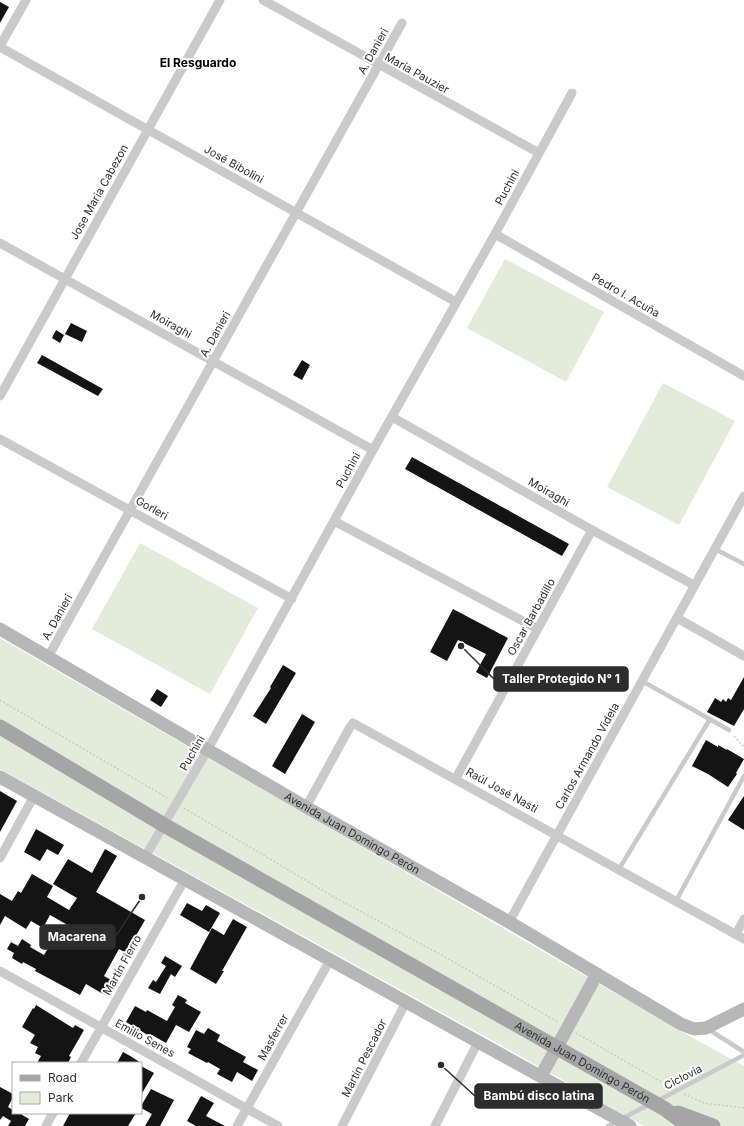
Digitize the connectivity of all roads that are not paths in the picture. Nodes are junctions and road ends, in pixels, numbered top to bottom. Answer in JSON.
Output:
{"nodes":[{"id":1,"x":26,"y":0,"type":"edge"},
{"id":2,"x":220,"y":0,"type":"edge"},
{"id":3,"x":263,"y":0,"type":"edge"},
{"id":4,"x":402,"y":23,"type":"dead end"},
{"id":5,"x":0,"y":47,"type":"edge"},
{"id":6,"x":379,"y":66,"type":"junction"},
{"id":7,"x":572,"y":93,"type":"dead end"},
{"id":8,"x":148,"y":130,"type":"junction"},
{"id":9,"x":539,"y":154,"type":"junction"},
{"id":10,"x":297,"y":212,"type":"junction"},
{"id":11,"x":495,"y":234,"type":"junction"},
{"id":12,"x":0,"y":243,"type":"edge"},
{"id":13,"x":65,"y":279,"type":"junction"},
{"id":14,"x":456,"y":302,"type":"junction"},
{"id":15,"x":213,"y":362,"type":"junction"},
{"id":16,"x":744,"y":376,"type":"edge"},
{"id":17,"x":0,"y":396,"type":"edge"},
{"id":18,"x":392,"y":417,"type":"junction"},
{"id":19,"x":0,"y":439,"type":"edge"},
{"id":20,"x":373,"y":450,"type":"junction"},
{"id":21,"x":744,"y":496,"type":"edge"},
{"id":22,"x":130,"y":510,"type":"junction"},
{"id":23,"x":334,"y":521,"type":"junction"},
{"id":24,"x":592,"y":530,"type":"junction"},
{"id":25,"x":715,"y":549,"type":"junction"},
{"id":26,"x":744,"y":564,"type":"edge"},
{"id":27,"x":694,"y":585,"type":"junction"},
{"id":28,"x":292,"y":598,"type":"junction"},
{"id":29,"x":677,"y":618,"type":"junction"},
{"id":30,"x":0,"y":629,"type":"edge"},
{"id":31,"x":538,"y":629,"type":"junction"},
{"id":32,"x":744,"y":656,"type":"edge"},
{"id":33,"x":48,"y":657,"type":"junction"},
{"id":34,"x":642,"y":681,"type":"junction"},
{"id":35,"x":710,"y":719,"type":"junction"},
{"id":36,"x":0,"y":727,"type":"edge"},
{"id":37,"x":729,"y":730,"type":"road end"},
{"id":38,"x":208,"y":749,"type":"junction"},
{"id":39,"x":744,"y":776,"type":"edge"},
{"id":40,"x":0,"y":777,"type":"edge"},
{"id":41,"x":456,"y":778,"type":"junction"},
{"id":42,"x":34,"y":796,"type":"junction"},
{"id":43,"x":306,"y":807,"type":"junction"},
{"id":44,"x":164,"y":825,"type":"junction"},
{"id":45,"x":557,"y":835,"type":"junction"},
{"id":46,"x":145,"y":857,"type":"junction"},
{"id":47,"x":0,"y":858,"type":"edge"},
{"id":48,"x":619,"y":869,"type":"junction"},
{"id":49,"x":185,"y":879,"type":"junction"},
{"id":50,"x":676,"y":901,"type":"junction"},
{"id":51,"x":744,"y":919,"type":"edge"},
{"id":52,"x":509,"y":922,"type":"junction"},
{"id":53,"x":736,"y":934,"type":"junction"},
{"id":54,"x":744,"y":939,"type":"edge"},
{"id":55,"x":330,"y":960,"type":"junction"},
{"id":56,"x":0,"y":971,"type":"edge"},
{"id":57,"x":597,"y":974,"type":"junction"},
{"id":58,"x":406,"y":1002,"type":"junction"},
{"id":59,"x":744,"y":1009,"type":"edge"},
{"id":60,"x":101,"y":1027,"type":"junction"},
{"id":61,"x":706,"y":1028,"type":"junction"},
{"id":62,"x":478,"y":1042,"type":"junction"},
{"id":63,"x":744,"y":1046,"type":"edge"},
{"id":64,"x":557,"y":1047,"type":"junction"},
{"id":65,"x":738,"y":1049,"type":"junction"},
{"id":66,"x":744,"y":1052,"type":"edge"},
{"id":67,"x":744,"y":1056,"type":"edge"},
{"id":68,"x":82,"y":1062,"type":"edge"},
{"id":69,"x":541,"y":1076,"type":"junction"},
{"id":70,"x":659,"y":1106,"type":"junction"},
{"id":71,"x":247,"y":1109,"type":"junction"},
{"id":72,"x":52,"y":1114,"type":"edge"},
{"id":73,"x":619,"y":1124,"type":"edge"},
{"id":74,"x":46,"y":1126,"type":"edge"},
{"id":75,"x":237,"y":1126,"type":"edge"},
{"id":76,"x":278,"y":1126,"type":"edge"},
{"id":77,"x":342,"y":1126,"type":"edge"},
{"id":78,"x":434,"y":1126,"type":"edge"},
{"id":79,"x":688,"y":1126,"type":"edge"},
{"id":80,"x":713,"y":1126,"type":"edge"}],
"edges":[{"from":1,"to":5,"type":"street"},
{"from":2,"to":8,"type":"street","name":"Jose Maria Cabezon"},
{"from":3,"to":6,"type":"street","name":"María Pauzier"},
{"from":4,"to":6,"type":"street","name":"A. Danieri"},
{"from":5,"to":8,"type":"street","name":"José Bibolini"},
{"from":6,"to":9,"type":"street","name":"María Pauzier"},
{"from":6,"to":10,"type":"street","name":"A. Danieri"},
{"from":7,"to":9,"type":"street","name":"Puchini"},
{"from":8,"to":10,"type":"street","name":"José Bibolini"},
{"from":8,"to":13,"type":"street","name":"Jose Maria Cabezon"},
{"from":9,"to":11,"type":"street","name":"Puchini"},
{"from":10,"to":14,"type":"street","name":"José Bibolini"},
{"from":10,"to":15,"type":"street","name":"A. Danieri"},
{"from":11,"to":14,"type":"street","name":"Puchini"},
{"from":11,"to":16,"type":"street","name":"Pedro I. Acuña"},
{"from":12,"to":13,"type":"street","name":"Moiraghi"},
{"from":13,"to":15,"type":"street","name":"Moiraghi"},
{"from":13,"to":17,"type":"street","name":"Jose Maria Cabezon"},
{"from":14,"to":18,"type":"street","name":"Puchini"},
{"from":15,"to":20,"type":"street","name":"Moiraghi"},
{"from":15,"to":22,"type":"street","name":"A. Danieri"},
{"from":18,"to":20,"type":"street","name":"Puchini"},
{"from":18,"to":24,"type":"street","name":"Moiraghi"},
{"from":19,"to":22,"type":"street","name":"Gorleri"},
{"from":20,"to":23,"type":"street","name":"Puchini"},
{"from":21,"to":25,"type":"street","name":"Carlos Armando Videla"},
{"from":22,"to":28,"type":"street","name":"Gorleri"},
{"from":22,"to":33,"type":"street","name":"A. Danieri"},
{"from":23,"to":28,"type":"street","name":"Puchini"},
{"from":23,"to":31,"type":"street"},
{"from":24,"to":27,"type":"street","name":"Moiraghi"},
{"from":24,"to":31,"type":"street","name":"Oscar Barbadillo"},
{"from":25,"to":26,"type":"lane"},
{"from":25,"to":27,"type":"street","name":"Carlos Armando Videla"},
{"from":27,"to":29,"type":"street","name":"Carlos Armando Videla"},
{"from":28,"to":38,"type":"street","name":"Puchini"},
{"from":29,"to":32,"type":"street"},
{"from":29,"to":34,"type":"street","name":"Carlos Armando Videla"},
{"from":30,"to":33,"type":"main road","name":"Avenida Juan Domingo Perón"},
{"from":31,"to":41,"type":"street","name":"Oscar Barbadillo"},
{"from":33,"to":38,"type":"main road","name":"Avenida Juan Domingo Perón"},
{"from":34,"to":35,"type":"lane"},
{"from":34,"to":45,"type":"street","name":"Carlos Armando Videla"},
{"from":35,"to":37,"type":"lane"},
{"from":35,"to":48,"type":"lane"},
{"from":36,"to":44,"type":"main road","name":"Avenida Juan Domingo Perón"},
{"from":38,"to":43,"type":"main road","name":"Avenida Juan Domingo Perón"},
{"from":38,"to":44,"type":"street","name":"Puchini"},
{"from":39,"to":50,"type":"lane"},
{"from":40,"to":42,"type":"main road"},
{"from":41,"to":43,"type":"street","name":"Raúl José Nasti"},
{"from":41,"to":45,"type":"street","name":"Raúl José Nasti"},
{"from":42,"to":46,"type":"main road"},
{"from":42,"to":47,"type":"street"},
{"from":43,"to":52,"type":"main road","name":"Avenida Juan Domingo Perón"},
{"from":44,"to":46,"type":"street","name":"Puchini"},
{"from":44,"to":64,"type":"main road","name":"Avenida Juan Domingo Perón"},
{"from":45,"to":48,"type":"street","name":"Raúl José Nasti"},
{"from":45,"to":52,"type":"street","name":"Carlos Armando Videla"},
{"from":46,"to":49,"type":"main road"},
{"from":48,"to":50,"type":"street","name":"Raúl José Nasti"},
{"from":49,"to":55,"type":"main road"},
{"from":49,"to":60,"type":"street","name":"Martín Fierro"},
{"from":50,"to":53,"type":"street","name":"Raúl José Nasti"},
{"from":51,"to":53,"type":"street"},
{"from":52,"to":57,"type":"main road","name":"Avenida Juan Domingo Perón"},
{"from":53,"to":54,"type":"street","name":"Raúl José Nasti"},
{"from":55,"to":58,"type":"main road"},
{"from":55,"to":71,"type":"street","name":"Masferrer"},
{"from":56,"to":60,"type":"street","name":"Emilio Senes"},
{"from":57,"to":61,"type":"main road","name":"Avenida Juan Domingo Perón"},
{"from":57,"to":64,"type":"main road"},
{"from":58,"to":62,"type":"main road"},
{"from":58,"to":77,"type":"street","name":"Martín Pescador"},
{"from":59,"to":61,"type":"main road"},
{"from":60,"to":68,"type":"street","name":"Martín Fierro"},
{"from":60,"to":71,"type":"street","name":"Emilio Senes"},
{"from":61,"to":65,"type":"lane"},
{"from":62,"to":69,"type":"main road"},
{"from":62,"to":78,"type":"street"},
{"from":63,"to":65,"type":"lane"},
{"from":64,"to":69,"type":"main road"},
{"from":64,"to":70,"type":"main road","name":"Avenida Juan Domingo Perón"},
{"from":65,"to":66,"type":"lane"},
{"from":67,"to":70,"type":"lane","name":"Ciclovia"},
{"from":69,"to":73,"type":"main road"},
{"from":70,"to":73,"type":"lane","name":"Ciclovia"},
{"from":70,"to":79,"type":"main road","name":"Avenida Juan Domingo Perón"},
{"from":70,"to":80,"type":"main road","name":"Avenida Juan Domingo Perón"},
{"from":71,"to":75,"type":"street","name":"Masferrer"},
{"from":71,"to":76,"type":"street","name":"Emilio Senes"},
{"from":72,"to":74,"type":"street"}]}
